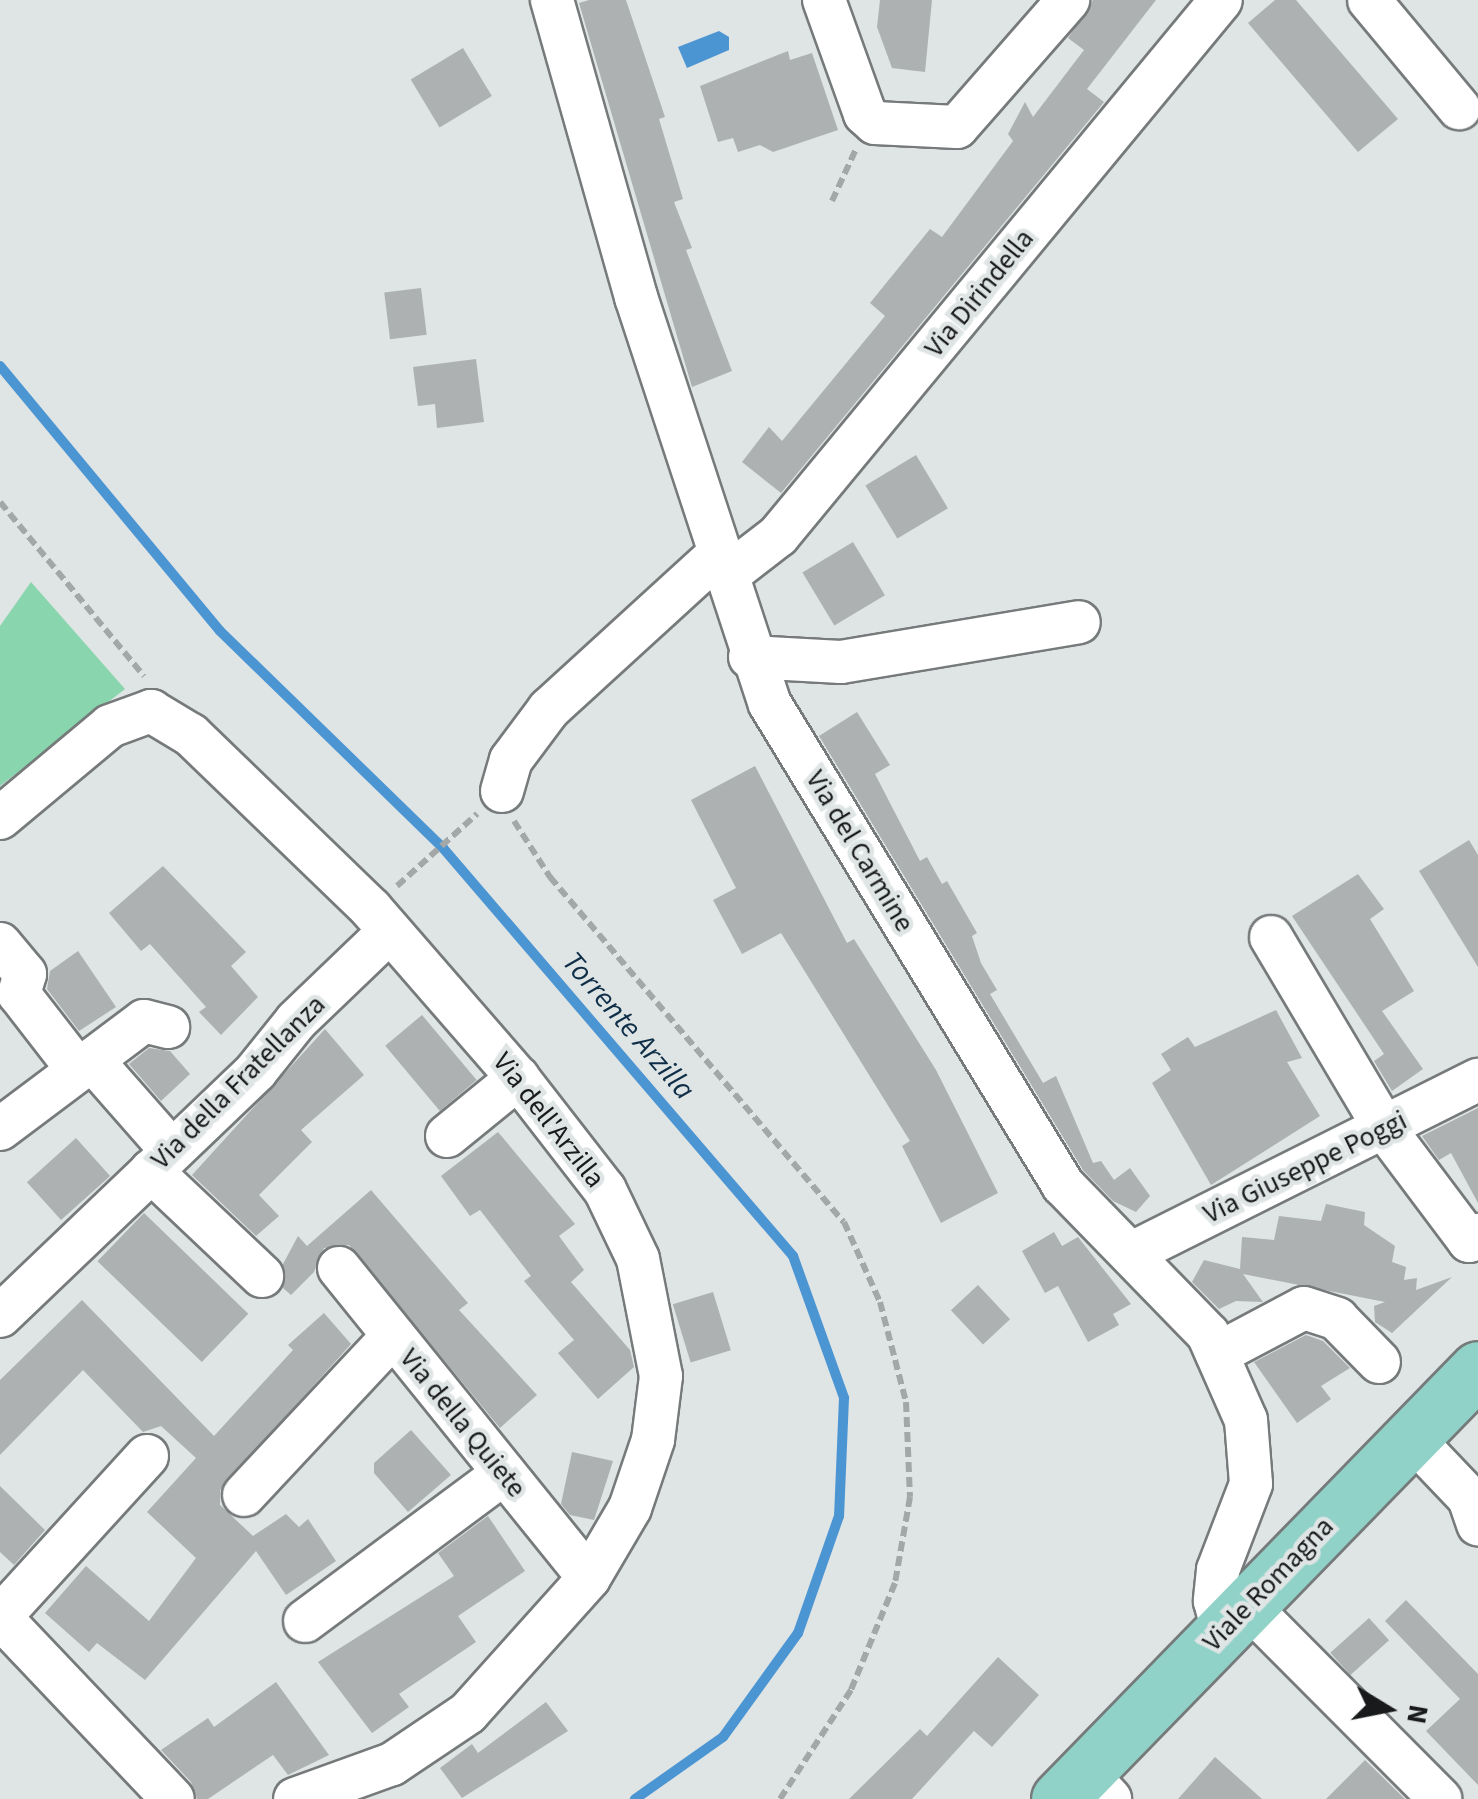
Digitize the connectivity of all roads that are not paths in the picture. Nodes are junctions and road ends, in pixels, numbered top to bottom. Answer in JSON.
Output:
{"nodes":[{"id":1,"x":552,"y":0,"type":"edge"},
{"id":2,"x":824,"y":0,"type":"edge"},
{"id":3,"x":1068,"y":0,"type":"edge"},
{"id":4,"x":1221,"y":0,"type":"edge"},
{"id":5,"x":1369,"y":0,"type":"edge"},
{"id":6,"x":1459,"y":108,"type":"dead end"},
{"id":7,"x":723,"y":565,"type":"junction"},
{"id":8,"x":1079,"y":622,"type":"dead end"},
{"id":9,"x":750,"y":657,"type":"junction"},
{"id":10,"x":842,"y":662,"type":"junction"},
{"id":11,"x":770,"y":704,"type":"junction"},
{"id":12,"x":502,"y":791,"type":"road end"},
{"id":13,"x":0,"y":818,"type":"edge"},
{"id":14,"x":387,"y":914,"type":"junction"},
{"id":15,"x":1271,"y":936,"type":"dead end"},
{"id":16,"x":0,"y":944,"type":"edge"},
{"id":17,"x":168,"y":1027,"type":"dead end"},
{"id":18,"x":85,"y":1065,"type":"junction"},
{"id":19,"x":518,"y":1078,"type":"junction"},
{"id":20,"x":1478,"y":1080,"type":"edge"},
{"id":21,"x":0,"y":1128,"type":"edge"},
{"id":22,"x":1385,"y":1129,"type":"junction"},
{"id":23,"x":447,"y":1136,"type":"dead end"},
{"id":24,"x":161,"y":1161,"type":"junction"},
{"id":25,"x":1478,"y":1235,"type":"edge"},
{"id":26,"x":1132,"y":1253,"type":"junction"},
{"id":27,"x":338,"y":1268,"type":"dead end"},
{"id":28,"x":262,"y":1276,"type":"dead end"},
{"id":29,"x":0,"y":1316,"type":"edge"},
{"id":30,"x":393,"y":1336,"type":"junction"},
{"id":31,"x":1217,"y":1354,"type":"junction"},
{"id":32,"x":1379,"y":1362,"type":"dead end"},
{"id":33,"x":1478,"y":1369,"type":"edge"},
{"id":34,"x":1410,"y":1437,"type":"junction"},
{"id":35,"x":147,"y":1456,"type":"dead end"},
{"id":36,"x":504,"y":1473,"type":"junction"},
{"id":37,"x":244,"y":1495,"type":"dead end"},
{"id":38,"x":1475,"y":1503,"type":"edge"},
{"id":39,"x":588,"y":1578,"type":"junction"},
{"id":40,"x":1235,"y":1617,"type":"junction"},
{"id":41,"x":305,"y":1622,"type":"dead end"},
{"id":42,"x":1084,"y":1790,"type":"edge"},
{"id":43,"x":173,"y":1799,"type":"edge"},
{"id":44,"x":295,"y":1799,"type":"edge"},
{"id":45,"x":1440,"y":1799,"type":"edge"}],
"edges":[{"from":1,"to":7,"type":"street","name":"Via del Carmine"},
{"from":2,"to":3,"type":"street"},
{"from":4,"to":7,"type":"street","name":"Via Dirindella"},
{"from":5,"to":6,"type":"street"},
{"from":7,"to":9,"type":"street","name":"Via del Carmine"},
{"from":7,"to":12,"type":"street","name":"Via Dirindella"},
{"from":8,"to":10,"type":"street"},
{"from":9,"to":10,"type":"street"},
{"from":9,"to":11,"type":"street","name":"Via del Carmine"},
{"from":10,"to":11,"type":"street"},
{"from":11,"to":26,"type":"street","name":"Via del Carmine"},
{"from":13,"to":14,"type":"street","name":"Via dell'Arzilla"},
{"from":14,"to":19,"type":"street","name":"Via dell'Arzilla"},
{"from":14,"to":24,"type":"street","name":"Via della Fratellanza"},
{"from":15,"to":22,"type":"street"},
{"from":16,"to":18,"type":"street"},
{"from":17,"to":18,"type":"street"},
{"from":18,"to":21,"type":"street"},
{"from":18,"to":24,"type":"street"},
{"from":19,"to":23,"type":"street"},
{"from":19,"to":39,"type":"street","name":"Via dell'Arzilla"},
{"from":20,"to":22,"type":"street","name":"Via Giuseppe Poggi"},
{"from":22,"to":25,"type":"street"},
{"from":22,"to":26,"type":"street","name":"Via Giuseppe Poggi"},
{"from":24,"to":28,"type":"street"},
{"from":24,"to":29,"type":"street","name":"Via della Fratellanza"},
{"from":26,"to":31,"type":"street","name":"Via del Carmine"},
{"from":27,"to":30,"type":"street","name":"Via della Quiete"},
{"from":30,"to":36,"type":"street","name":"Via della Quiete"},
{"from":30,"to":37,"type":"street"},
{"from":31,"to":32,"type":"street"},
{"from":31,"to":40,"type":"street","name":"Via del Carmine"},
{"from":33,"to":34,"type":"main road","name":"Viale Romagna"},
{"from":34,"to":38,"type":"street"},
{"from":34,"to":40,"type":"main road","name":"Viale Romagna"},
{"from":35,"to":43,"type":"street"},
{"from":36,"to":39,"type":"street","name":"Via della Quiete"},
{"from":36,"to":41,"type":"street"},
{"from":39,"to":44,"type":"street","name":"Via dell'Arzilla"},
{"from":40,"to":42,"type":"main road","name":"Viale Romagna"},
{"from":40,"to":45,"type":"street"}]}
